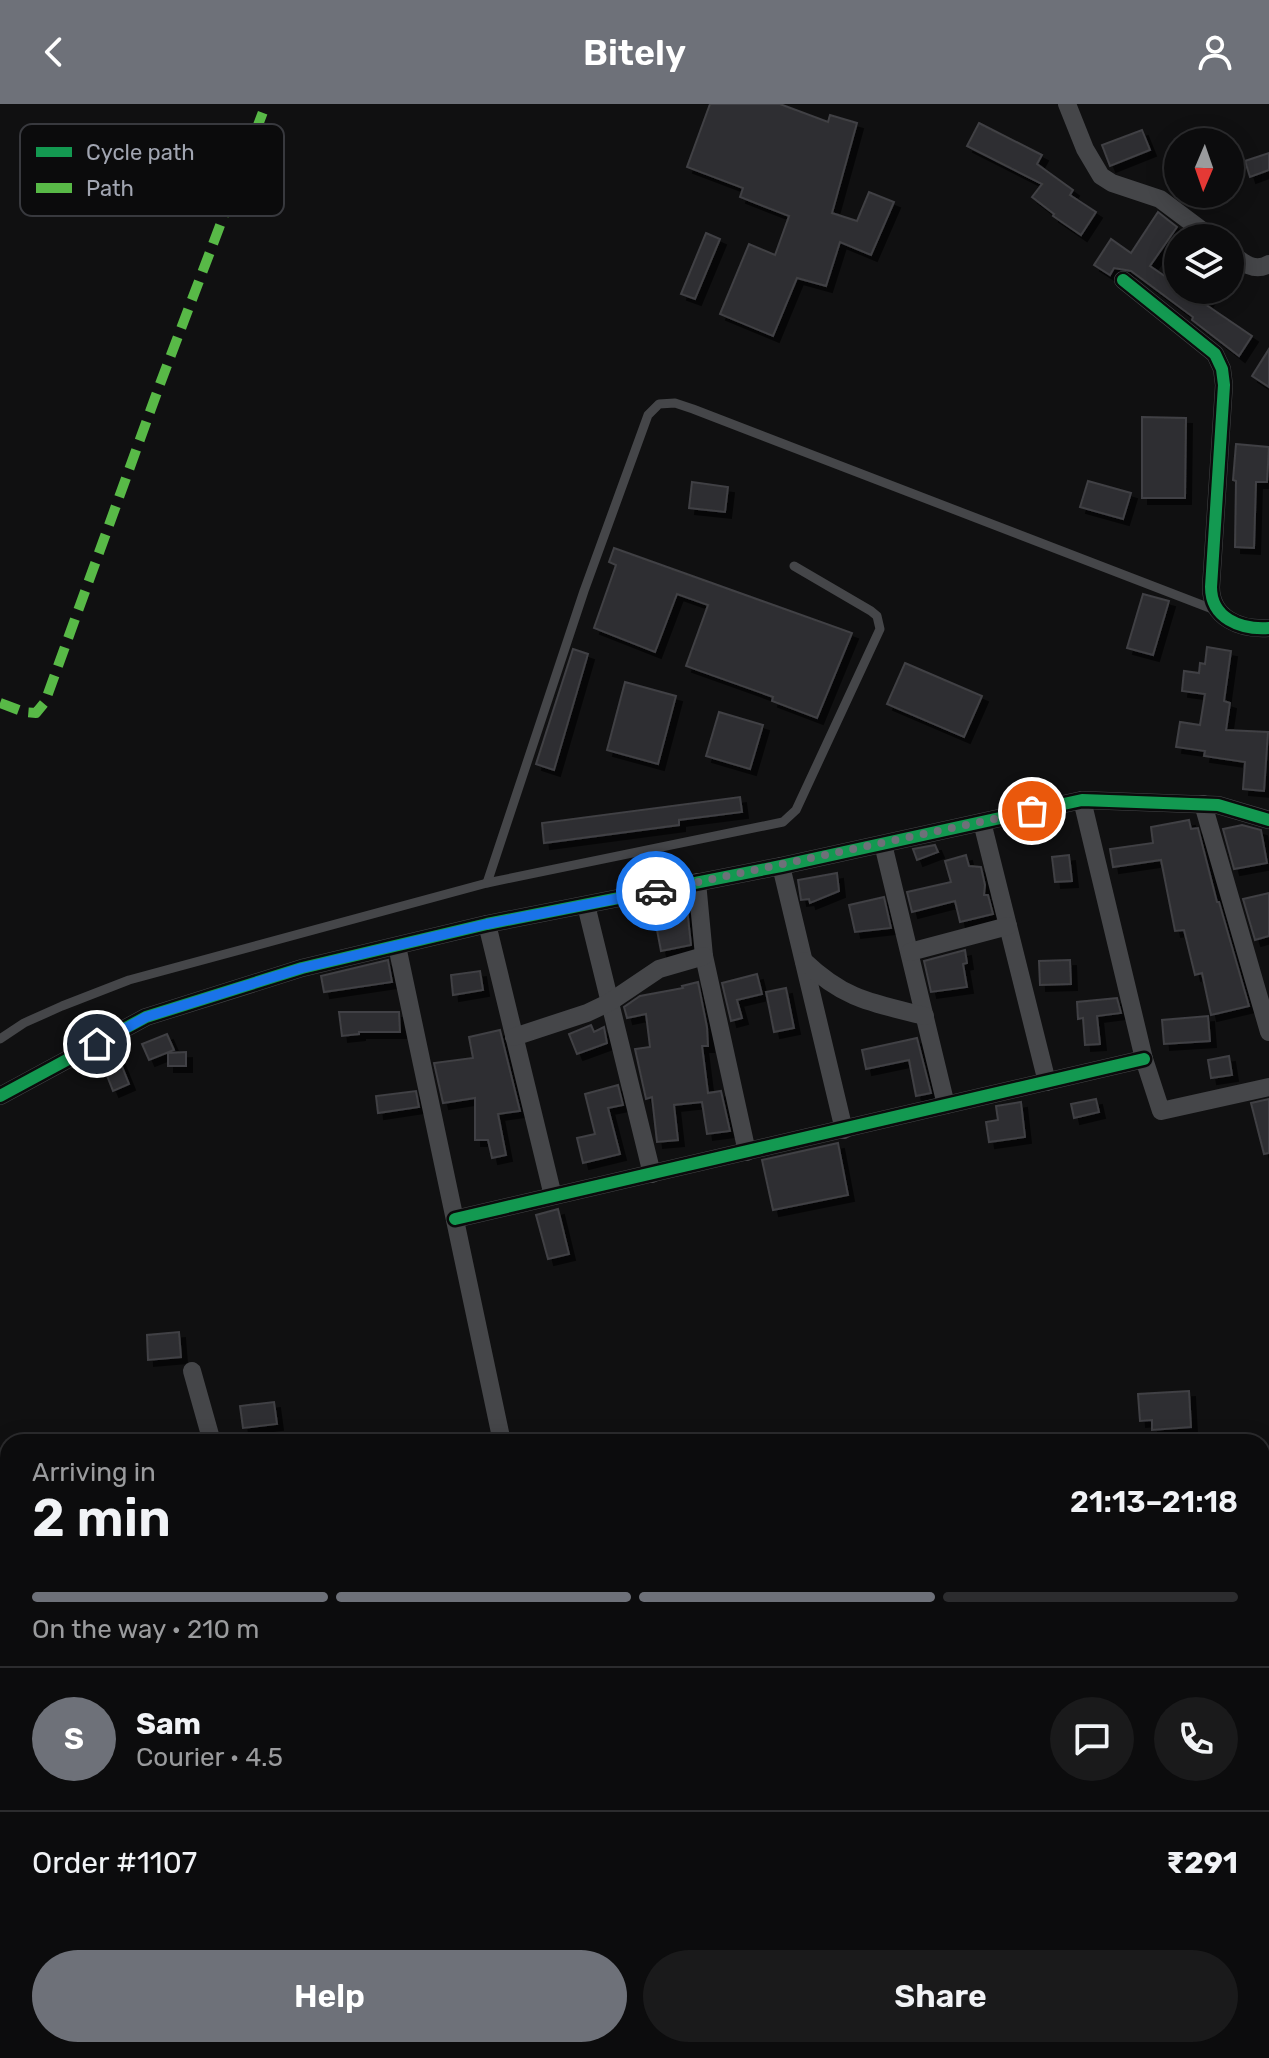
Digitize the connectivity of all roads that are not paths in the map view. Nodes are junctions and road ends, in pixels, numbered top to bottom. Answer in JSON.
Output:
{"nodes":[{"id":1,"x":1067,"y":104,"type":"edge"},
{"id":2,"x":1193,"y":224,"type":"edge"},
{"id":3,"x":1244,"y":262,"type":"edge"},
{"id":4,"x":1269,"y":264,"type":"edge"},
{"id":5,"x":1123,"y":280,"type":"dead end"},
{"id":6,"x":794,"y":566,"type":"dead end"},
{"id":7,"x":1215,"y":610,"type":"junction"},
{"id":8,"x":1269,"y":628,"type":"edge"},
{"id":9,"x":1082,"y":800,"type":"junction"},
{"id":10,"x":1203,"y":804,"type":"junction"},
{"id":11,"x":1269,"y":820,"type":"edge"},
{"id":12,"x":982,"y":822,"type":"junction"},
{"id":13,"x":883,"y":844,"type":"junction"},
{"id":14,"x":781,"y":866,"type":"junction"},
{"id":15,"x":697,"y":882,"type":"junction"},
{"id":16,"x":487,"y":883,"type":"junction"},
{"id":17,"x":586,"y":905,"type":"junction"},
{"id":18,"x":487,"y":924,"type":"junction"},
{"id":19,"x":1008,"y":926,"type":"junction"},
{"id":20,"x":397,"y":946,"type":"junction"},
{"id":21,"x":910,"y":952,"type":"junction"},
{"id":22,"x":704,"y":956,"type":"junction"},
{"id":23,"x":804,"y":961,"type":"junction"},
{"id":24,"x":610,"y":1002,"type":"junction"},
{"id":25,"x":925,"y":1016,"type":"junction"},
{"id":26,"x":1269,"y":1032,"type":"edge"},
{"id":27,"x":514,"y":1037,"type":"junction"},
{"id":28,"x":0,"y":1039,"type":"edge"},
{"id":29,"x":1144,"y":1059,"type":"junction"},
{"id":30,"x":1047,"y":1082,"type":"junction"},
{"id":31,"x":1269,"y":1087,"type":"edge"},
{"id":32,"x":0,"y":1096,"type":"edge"},
{"id":33,"x":946,"y":1105,"type":"junction"},
{"id":34,"x":844,"y":1130,"type":"junction"},
{"id":35,"x":747,"y":1152,"type":"junction"},
{"id":36,"x":652,"y":1174,"type":"junction"},
{"id":37,"x":553,"y":1196,"type":"junction"},
{"id":38,"x":455,"y":1219,"type":"junction"},
{"id":39,"x":192,"y":1371,"type":"dead end"},
{"id":40,"x":210,"y":1434,"type":"edge"},
{"id":41,"x":500,"y":1434,"type":"edge"}],
"edges":[{"from":1,"to":2,"type":"street"},
{"from":3,"to":4,"type":"street"},
{"from":5,"to":7,"type":"street"},
{"from":6,"to":16,"type":"lane"},
{"from":7,"to":8,"type":"street"},
{"from":7,"to":16,"type":"lane"},
{"from":9,"to":10,"type":"street"},
{"from":9,"to":12,"type":"street"},
{"from":9,"to":29,"type":"street"},
{"from":10,"to":11,"type":"street"},
{"from":10,"to":26,"type":"street"},
{"from":12,"to":13,"type":"street"},
{"from":12,"to":19,"type":"street"},
{"from":13,"to":14,"type":"street"},
{"from":13,"to":21,"type":"street"},
{"from":14,"to":15,"type":"street"},
{"from":14,"to":23,"type":"street"},
{"from":15,"to":17,"type":"street"},
{"from":15,"to":22,"type":"street"},
{"from":16,"to":28,"type":"lane"},
{"from":17,"to":18,"type":"street"},
{"from":17,"to":24,"type":"street"},
{"from":18,"to":20,"type":"street"},
{"from":18,"to":27,"type":"street"},
{"from":19,"to":21,"type":"street"},
{"from":19,"to":30,"type":"street"},
{"from":20,"to":32,"type":"street"},
{"from":20,"to":38,"type":"street"},
{"from":21,"to":25,"type":"street"},
{"from":22,"to":24,"type":"street"},
{"from":22,"to":35,"type":"street"},
{"from":23,"to":25,"type":"street"},
{"from":23,"to":34,"type":"street"},
{"from":24,"to":27,"type":"street"},
{"from":24,"to":36,"type":"street"},
{"from":25,"to":33,"type":"street"},
{"from":27,"to":37,"type":"street"},
{"from":29,"to":30,"type":"street"},
{"from":29,"to":31,"type":"street"},
{"from":30,"to":33,"type":"street"},
{"from":33,"to":34,"type":"street"},
{"from":34,"to":35,"type":"street"},
{"from":35,"to":36,"type":"street"},
{"from":36,"to":37,"type":"street"},
{"from":37,"to":38,"type":"street"},
{"from":38,"to":41,"type":"street"},
{"from":39,"to":40,"type":"street"}]}
